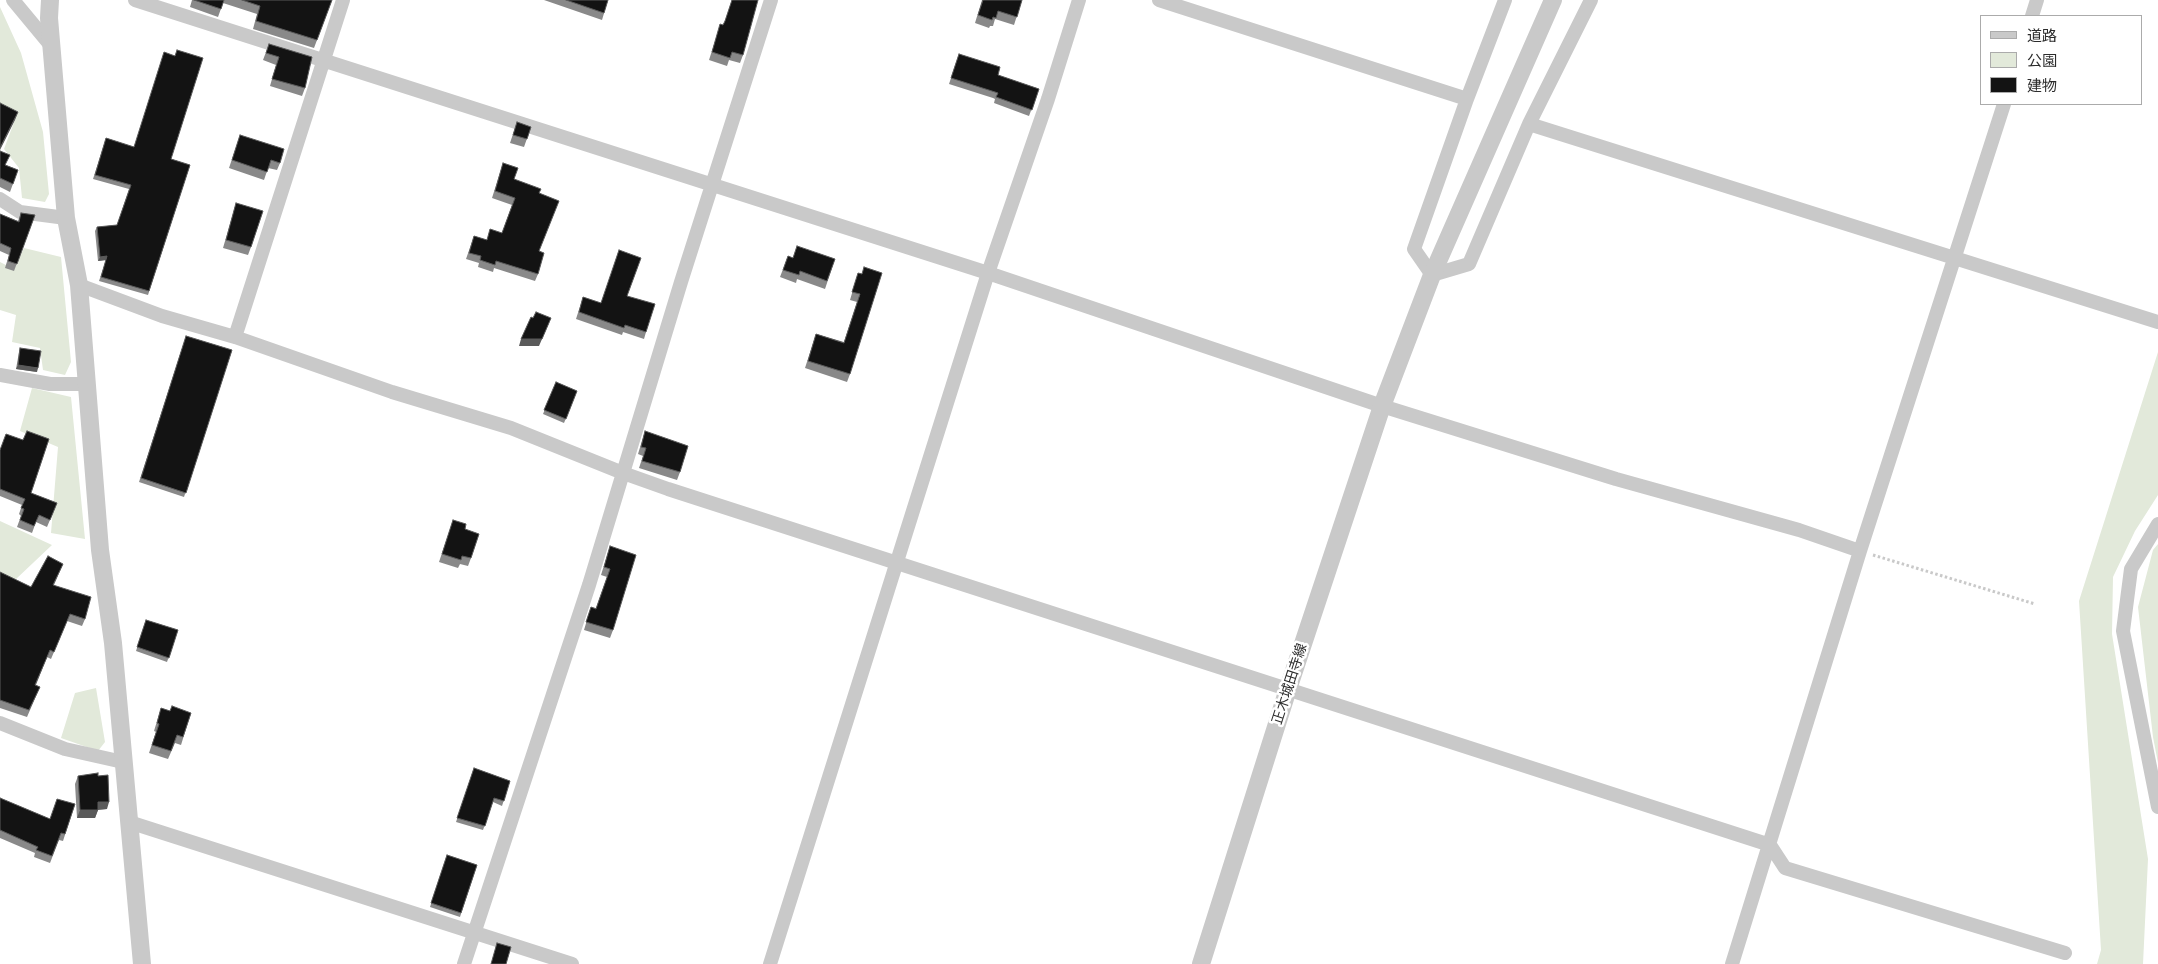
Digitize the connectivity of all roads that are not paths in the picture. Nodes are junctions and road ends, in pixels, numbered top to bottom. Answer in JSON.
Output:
{"nodes":[{"id":1,"x":13,"y":0,"type":"edge"},
{"id":2,"x":50,"y":0,"type":"edge"},
{"id":3,"x":135,"y":0,"type":"edge"},
{"id":4,"x":343,"y":0,"type":"edge"},
{"id":5,"x":771,"y":0,"type":"edge"},
{"id":6,"x":1079,"y":0,"type":"edge"},
{"id":7,"x":1158,"y":0,"type":"edge"},
{"id":8,"x":1505,"y":0,"type":"edge"},
{"id":9,"x":1553,"y":0,"type":"edge"},
{"id":10,"x":1591,"y":0,"type":"edge"},
{"id":11,"x":2037,"y":0,"type":"edge"},
{"id":12,"x":2032,"y":15,"type":"edge"},
{"id":13,"x":52,"y":47,"type":"junction"},
{"id":14,"x":324,"y":62,"type":"junction"},
{"id":15,"x":1467,"y":99,"type":"junction"},
{"id":16,"x":2004,"y":105,"type":"edge"},
{"id":17,"x":1529,"y":124,"type":"junction"},
{"id":18,"x":712,"y":185,"type":"junction"},
{"id":19,"x":0,"y":199,"type":"edge"},
{"id":20,"x":66,"y":218,"type":"junction"},
{"id":21,"x":1956,"y":258,"type":"junction"},
{"id":22,"x":988,"y":274,"type":"junction"},
{"id":23,"x":1432,"y":275,"type":"junction"},
{"id":24,"x":79,"y":285,"type":"junction"},
{"id":25,"x":2158,"y":322,"type":"edge"},
{"id":26,"x":235,"y":337,"type":"junction"},
{"id":27,"x":0,"y":375,"type":"edge"},
{"id":28,"x":88,"y":384,"type":"junction"},
{"id":29,"x":1382,"y":406,"type":"junction"},
{"id":30,"x":623,"y":474,"type":"junction"},
{"id":31,"x":2158,"y":524,"type":"edge"},
{"id":32,"x":1860,"y":552,"type":"junction"},
{"id":33,"x":897,"y":564,"type":"junction"},
{"id":34,"x":1288,"y":689,"type":"junction"},
{"id":35,"x":0,"y":723,"type":"edge"},
{"id":36,"x":123,"y":762,"type":"junction"},
{"id":37,"x":2158,"y":807,"type":"edge"},
{"id":38,"x":129,"y":822,"type":"junction"},
{"id":39,"x":1770,"y":845,"type":"junction"},
{"id":40,"x":473,"y":932,"type":"junction"},
{"id":41,"x":2065,"y":953,"type":"dead end"},
{"id":42,"x":142,"y":964,"type":"edge"},
{"id":43,"x":464,"y":964,"type":"edge"},
{"id":44,"x":572,"y":964,"type":"edge"},
{"id":45,"x":770,"y":964,"type":"edge"},
{"id":46,"x":1201,"y":964,"type":"edge"},
{"id":47,"x":1732,"y":964,"type":"edge"}],
"edges":[{"from":1,"to":13,"type":"street"},
{"from":2,"to":13,"type":"street"},
{"from":3,"to":14,"type":"street"},
{"from":4,"to":14,"type":"street"},
{"from":5,"to":18,"type":"street"},
{"from":6,"to":22,"type":"street"},
{"from":7,"to":15,"type":"street"},
{"from":8,"to":15,"type":"street"},
{"from":9,"to":23,"type":"street","name":"正木城田寺線"},
{"from":10,"to":17,"type":"street"},
{"from":11,"to":12,"type":"street"},
{"from":13,"to":20,"type":"street"},
{"from":14,"to":18,"type":"street"},
{"from":14,"to":26,"type":"street"},
{"from":15,"to":23,"type":"street"},
{"from":16,"to":21,"type":"street"},
{"from":17,"to":21,"type":"street"},
{"from":17,"to":23,"type":"street"},
{"from":18,"to":22,"type":"street"},
{"from":18,"to":30,"type":"street"},
{"from":19,"to":20,"type":"street"},
{"from":20,"to":24,"type":"street"},
{"from":21,"to":25,"type":"street"},
{"from":21,"to":32,"type":"street"},
{"from":22,"to":29,"type":"street"},
{"from":22,"to":33,"type":"street"},
{"from":23,"to":29,"type":"street","name":"正木城田寺線"},
{"from":24,"to":26,"type":"street"},
{"from":24,"to":28,"type":"street"},
{"from":26,"to":30,"type":"street"},
{"from":27,"to":28,"type":"street"},
{"from":28,"to":36,"type":"street"},
{"from":29,"to":32,"type":"street"},
{"from":29,"to":34,"type":"street","name":"正木城田寺線"},
{"from":30,"to":33,"type":"street"},
{"from":30,"to":40,"type":"street"},
{"from":31,"to":37,"type":"street"},
{"from":32,"to":39,"type":"street"},
{"from":33,"to":34,"type":"street"},
{"from":33,"to":45,"type":"street"},
{"from":34,"to":39,"type":"street"},
{"from":34,"to":46,"type":"street","name":"正木城田寺線"},
{"from":35,"to":36,"type":"street"},
{"from":36,"to":38,"type":"street"},
{"from":38,"to":40,"type":"street"},
{"from":38,"to":42,"type":"street"},
{"from":39,"to":41,"type":"street"},
{"from":39,"to":47,"type":"street"},
{"from":40,"to":43,"type":"street"},
{"from":40,"to":44,"type":"street"}]}
